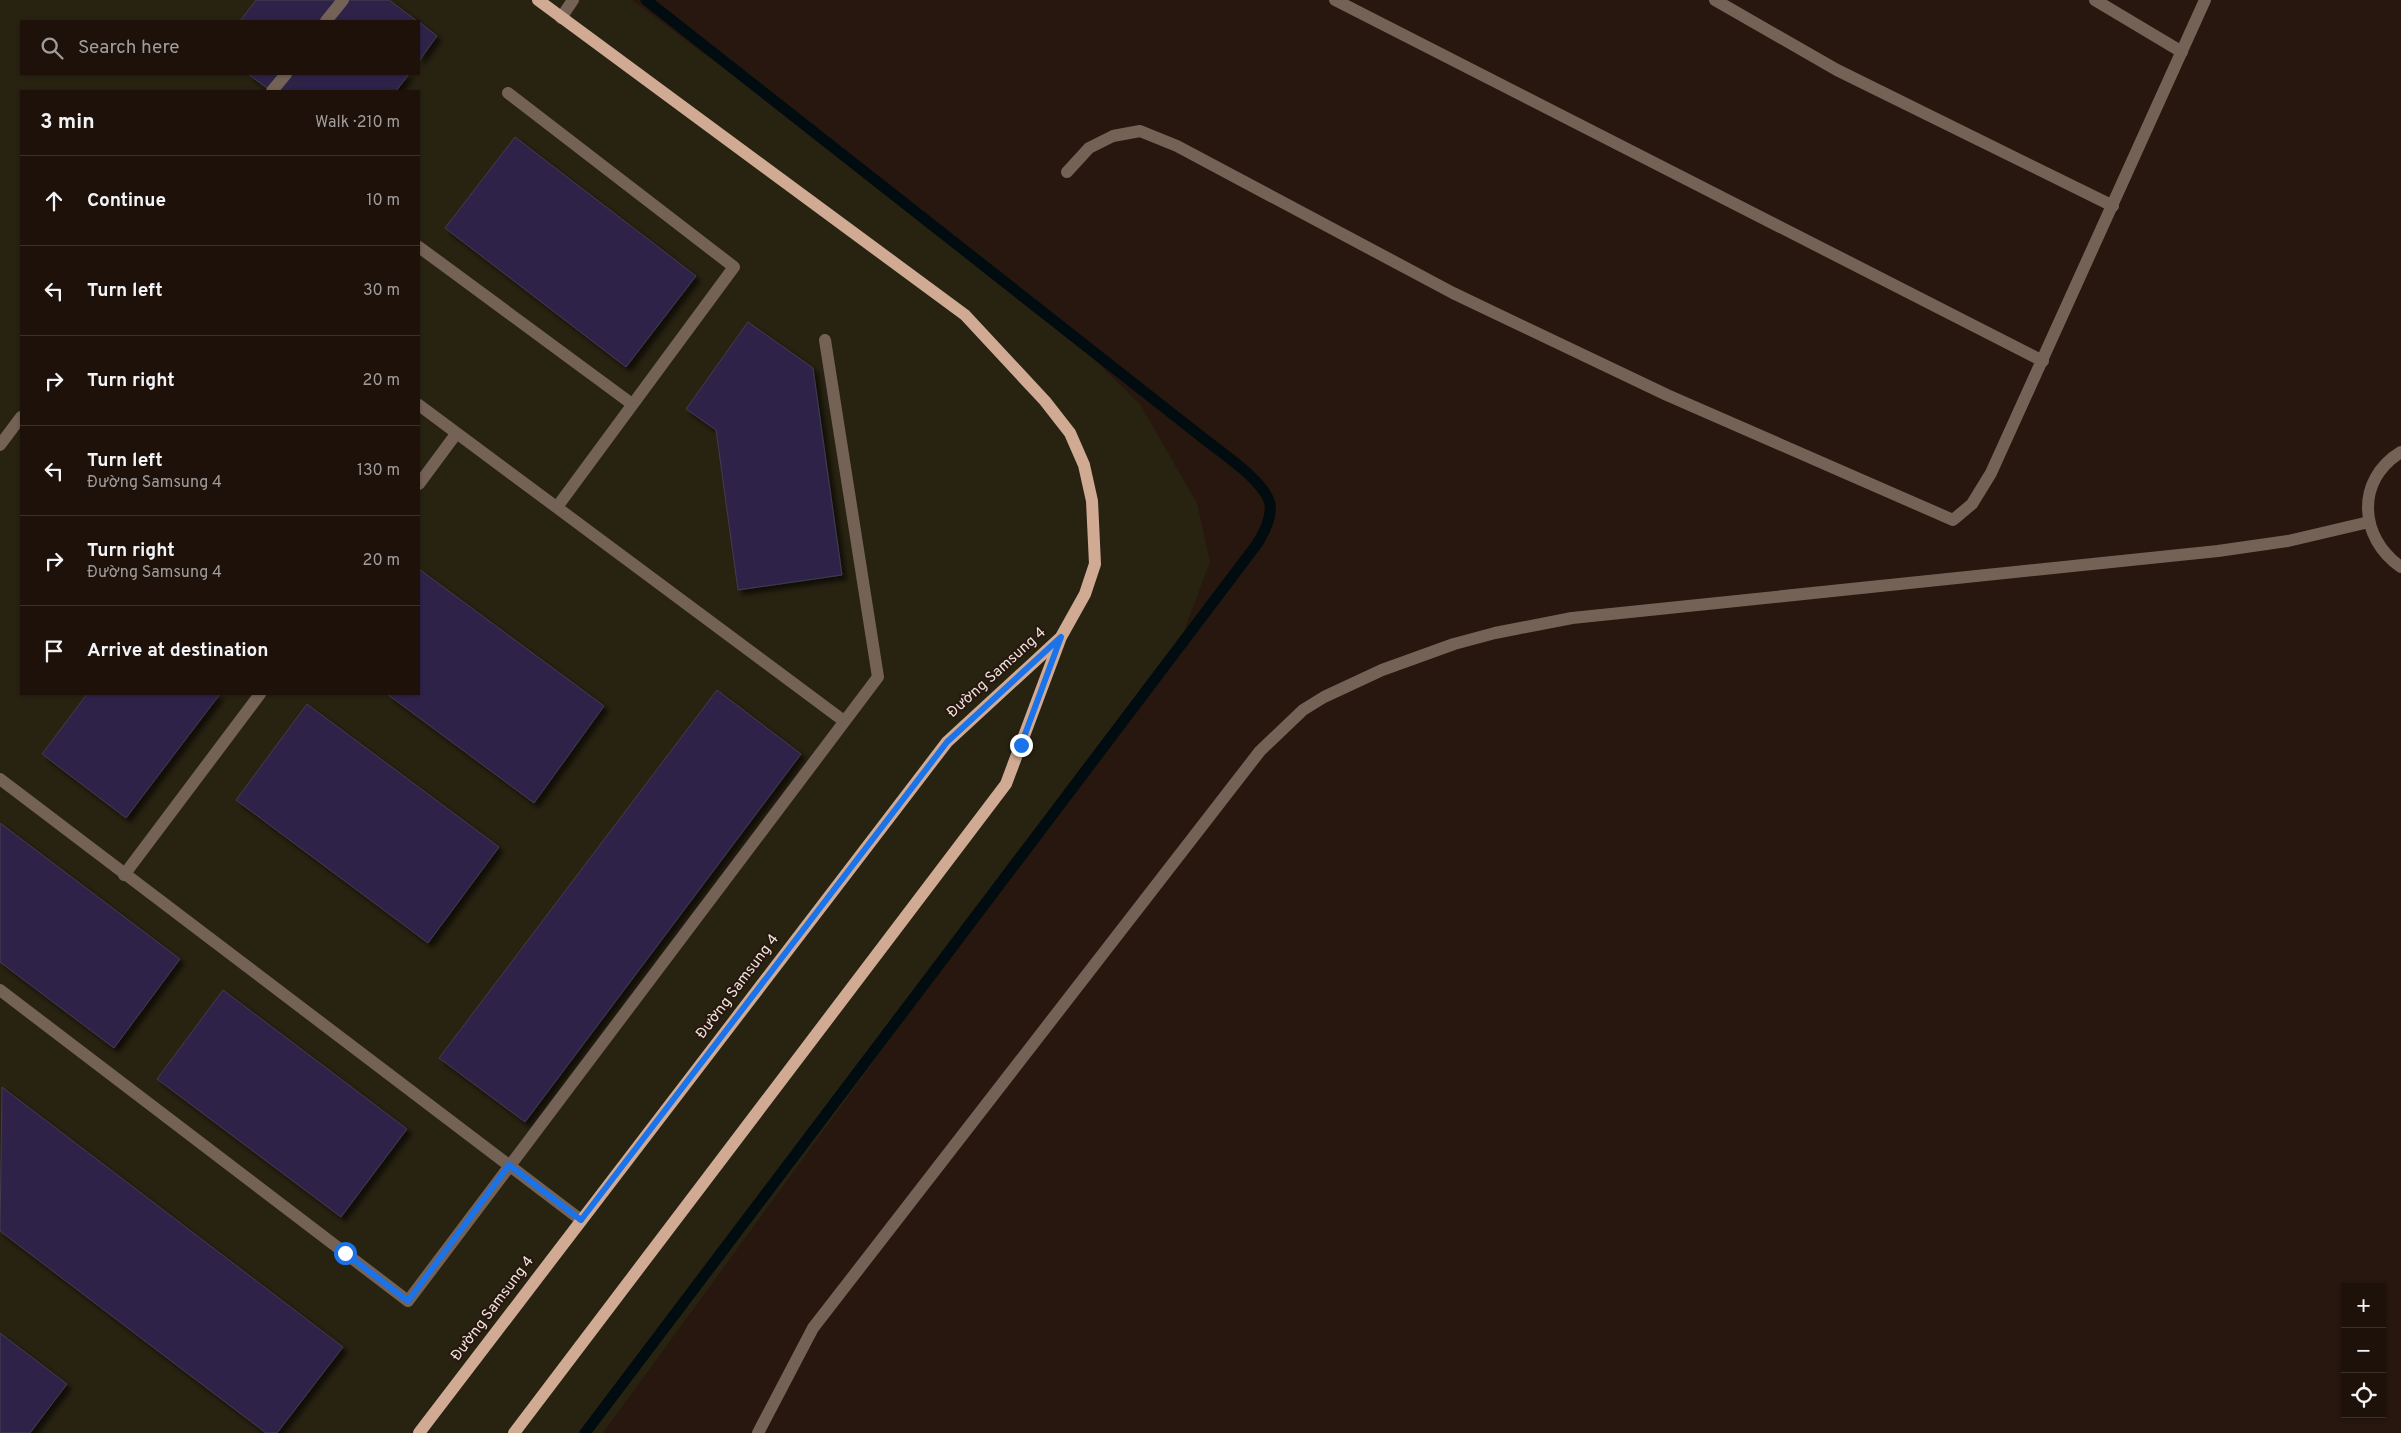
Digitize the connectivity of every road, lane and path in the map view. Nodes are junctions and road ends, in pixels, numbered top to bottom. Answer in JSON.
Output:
{"nodes":[{"id":1,"x":343,"y":0,"type":"edge"},
{"id":2,"x":538,"y":0,"type":"edge"},
{"id":3,"x":573,"y":0,"type":"edge"},
{"id":4,"x":1335,"y":0,"type":"edge"},
{"id":5,"x":1715,"y":0,"type":"edge"},
{"id":6,"x":2094,"y":0,"type":"edge"},
{"id":7,"x":2205,"y":0,"type":"edge"},
{"id":8,"x":561,"y":18,"type":"junction"},
{"id":9,"x":327,"y":20,"type":"edge"},
{"id":10,"x":2182,"y":52,"type":"junction"},
{"id":11,"x":285,"y":75,"type":"edge"},
{"id":12,"x":273,"y":90,"type":"edge"},
{"id":13,"x":508,"y":93,"type":"dead end"},
{"id":14,"x":1067,"y":172,"type":"dead end"},
{"id":15,"x":2112,"y":206,"type":"junction"},
{"id":16,"x":420,"y":248,"type":"edge"},
{"id":17,"x":825,"y":340,"type":"dead end"},
{"id":18,"x":2043,"y":361,"type":"junction"},
{"id":19,"x":632,"y":404,"type":"junction"},
{"id":20,"x":420,"y":406,"type":"edge"},
{"id":21,"x":20,"y":418,"type":"edge"},
{"id":22,"x":456,"y":434,"type":"junction"},
{"id":23,"x":0,"y":445,"type":"edge"},
{"id":24,"x":2401,"y":452,"type":"edge"},
{"id":25,"x":420,"y":483,"type":"edge"},
{"id":26,"x":557,"y":507,"type":"junction"},
{"id":27,"x":2369,"y":522,"type":"junction"},
{"id":28,"x":2401,"y":567,"type":"edge"},
{"id":29,"x":1061,"y":637,"type":"junction"},
{"id":30,"x":259,"y":695,"type":"edge"},
{"id":31,"x":844,"y":721,"type":"junction"},
{"id":32,"x":0,"y":779,"type":"edge"},
{"id":33,"x":124,"y":874,"type":"junction"},
{"id":34,"x":0,"y":990,"type":"edge"},
{"id":35,"x":509,"y":1165,"type":"junction"},
{"id":36,"x":581,"y":1220,"type":"junction"},
{"id":37,"x":419,"y":1433,"type":"edge"},
{"id":38,"x":514,"y":1433,"type":"edge"},
{"id":39,"x":758,"y":1433,"type":"edge"}],
"edges":[{"from":1,"to":9,"type":"street"},
{"from":2,"to":8,"type":"main road"},
{"from":3,"to":8,"type":"street"},
{"from":4,"to":18,"type":"street"},
{"from":5,"to":15,"type":"street"},
{"from":6,"to":10,"type":"street"},
{"from":7,"to":10,"type":"street"},
{"from":8,"to":29,"type":"main road"},
{"from":10,"to":15,"type":"street"},
{"from":11,"to":12,"type":"street"},
{"from":13,"to":19,"type":"street"},
{"from":14,"to":18,"type":"street"},
{"from":15,"to":18,"type":"street"},
{"from":16,"to":19,"type":"street"},
{"from":17,"to":31,"type":"street"},
{"from":19,"to":26,"type":"street"},
{"from":20,"to":22,"type":"street"},
{"from":21,"to":23,"type":"street"},
{"from":22,"to":25,"type":"street"},
{"from":22,"to":26,"type":"street"},
{"from":24,"to":27,"type":"street"},
{"from":26,"to":31,"type":"street"},
{"from":27,"to":28,"type":"street"},
{"from":27,"to":39,"type":"street"},
{"from":29,"to":36,"type":"main road","name":"Đường Samsung 4"},
{"from":29,"to":38,"type":"main road","name":"Đường Samsung 4"},
{"from":30,"to":33,"type":"street"},
{"from":31,"to":35,"type":"street"},
{"from":32,"to":33,"type":"street"},
{"from":33,"to":35,"type":"street"},
{"from":34,"to":35,"type":"street"},
{"from":35,"to":36,"type":"street"},
{"from":36,"to":37,"type":"main road","name":"Đường Samsung 4"}]}
